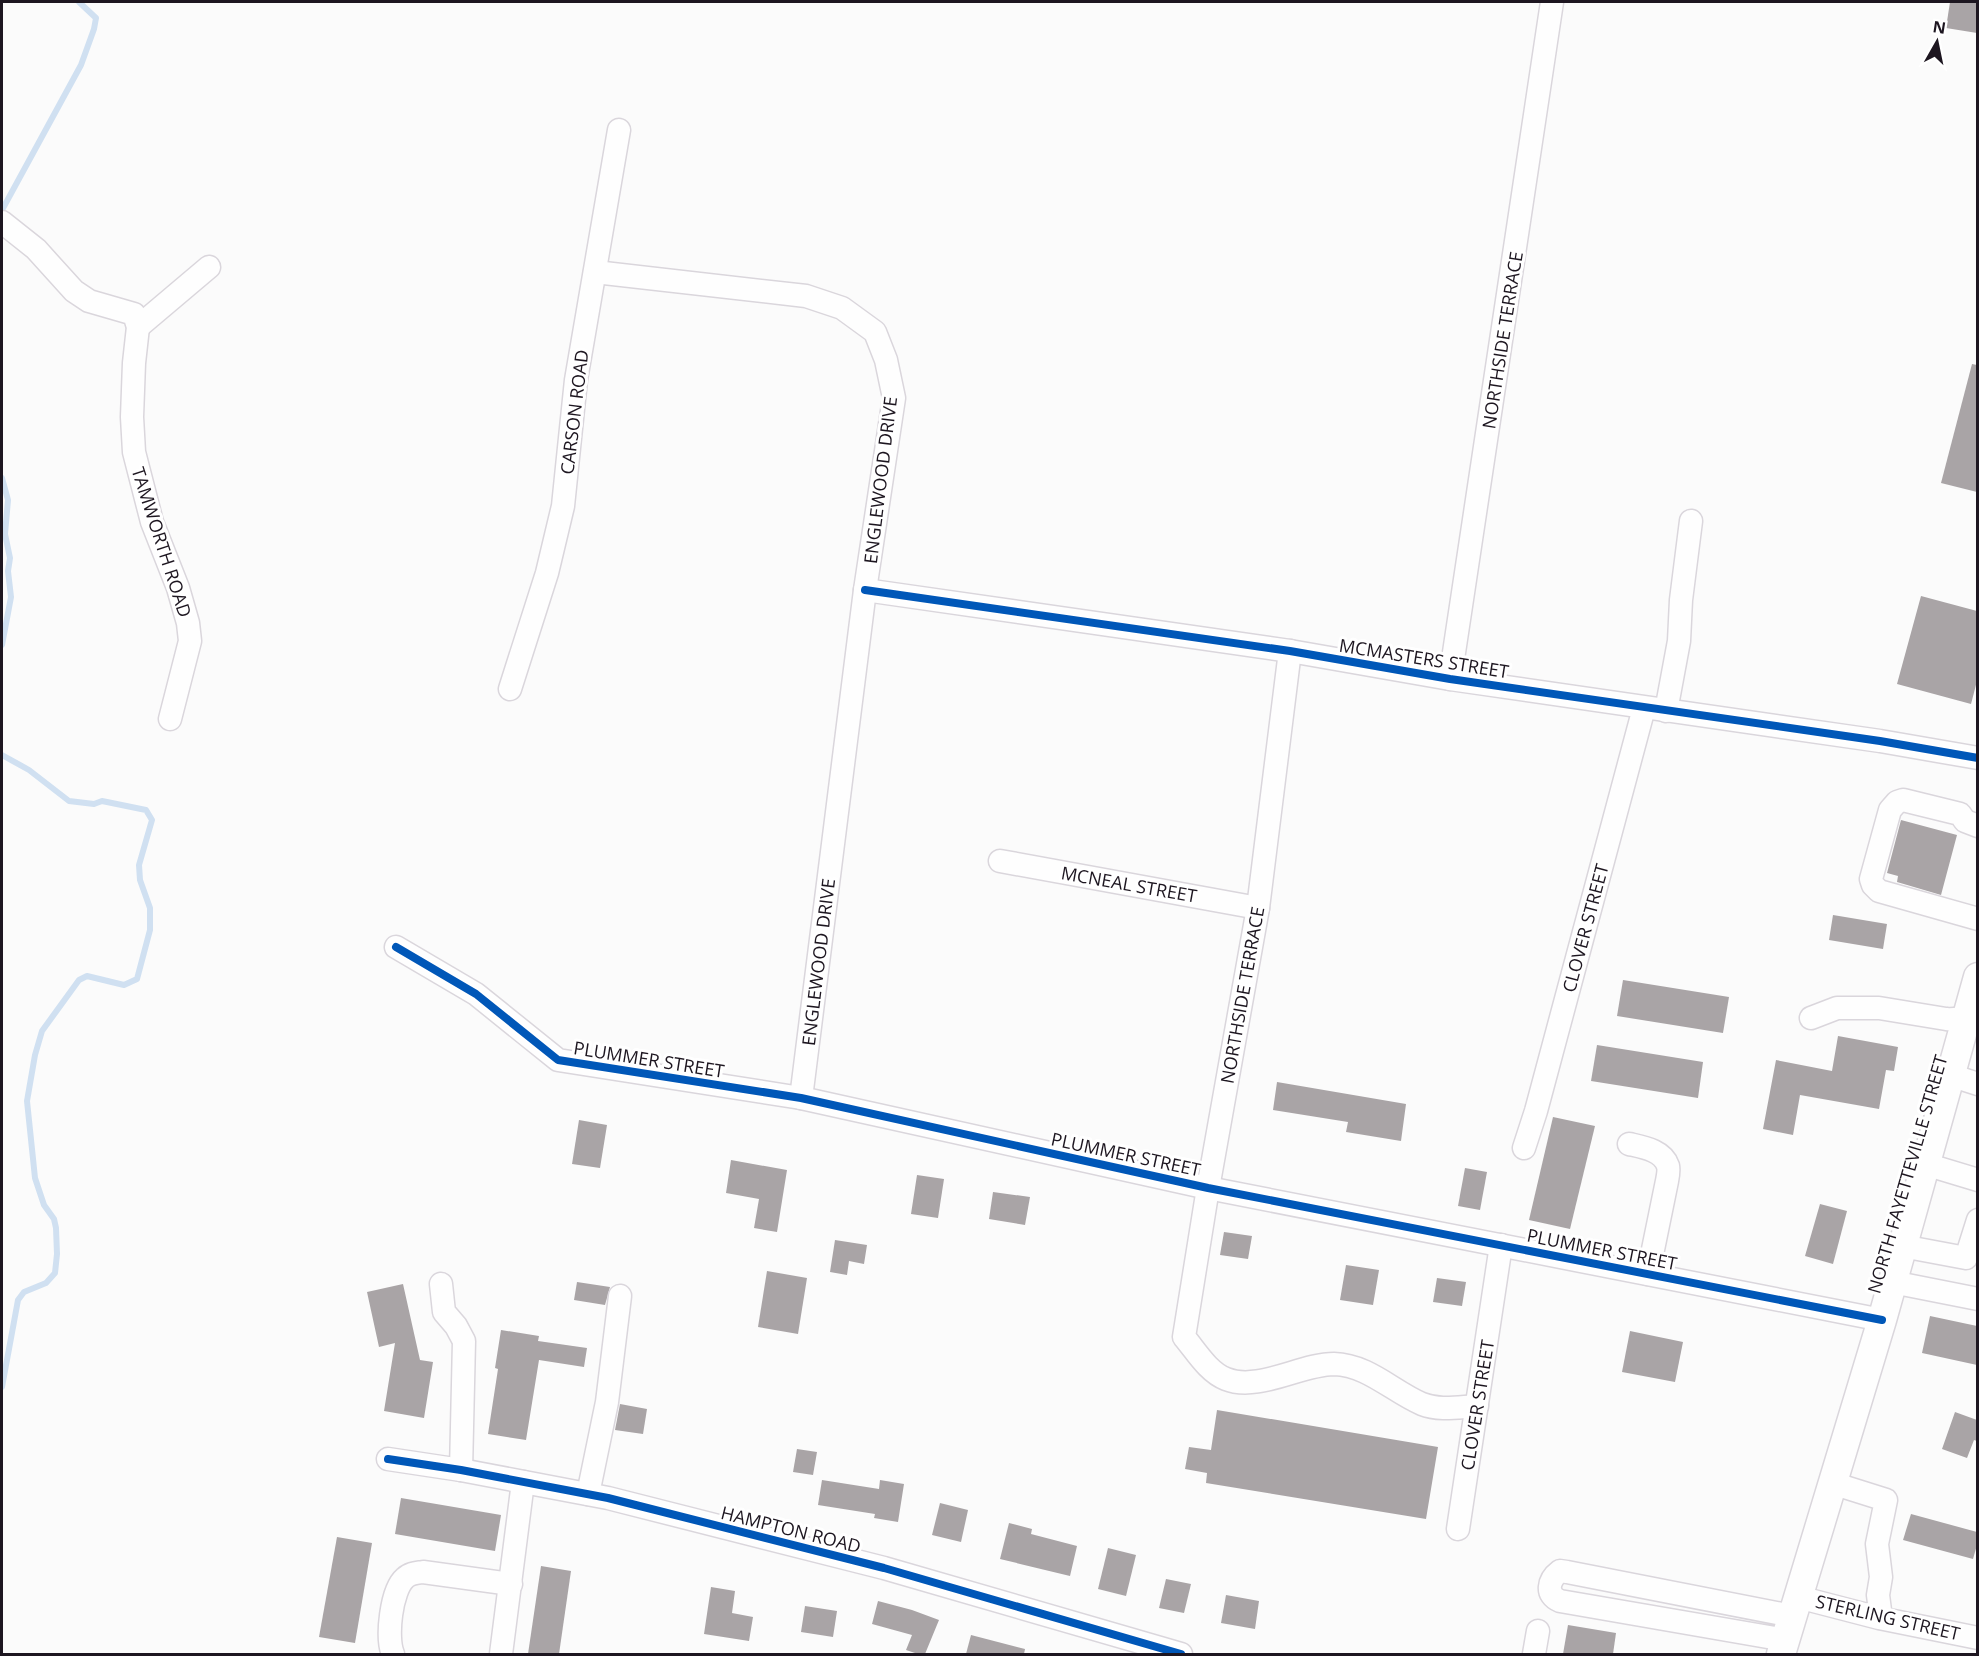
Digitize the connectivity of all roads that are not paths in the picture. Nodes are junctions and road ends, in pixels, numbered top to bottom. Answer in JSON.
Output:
{"nodes":[{"id":1,"x":1552,"y":2,"type":"edge"},
{"id":2,"x":619,"y":130,"type":"dead end"},
{"id":3,"x":2,"y":222,"type":"edge"},
{"id":4,"x":209,"y":267,"type":"dead end"},
{"id":5,"x":595,"y":272,"type":"junction"},
{"id":6,"x":138,"y":327,"type":"junction"},
{"id":7,"x":1692,"y":520,"type":"dead end"},
{"id":8,"x":865,"y":590,"type":"junction"},
{"id":9,"x":1290,"y":651,"type":"junction"},
{"id":10,"x":1450,"y":679,"type":"junction"},
{"id":11,"x":510,"y":689,"type":"dead end"},
{"id":12,"x":1655,"y":709,"type":"junction"},
{"id":13,"x":170,"y":719,"type":"dead end"},
{"id":14,"x":1977,"y":758,"type":"edge"},
{"id":15,"x":1977,"y":826,"type":"edge"},
{"id":16,"x":1000,"y":861,"type":"dead end"},
{"id":17,"x":1258,"y":908,"type":"junction"},
{"id":18,"x":1977,"y":919,"type":"edge"},
{"id":19,"x":396,"y":947,"type":"dead end"},
{"id":20,"x":1977,"y":978,"type":"edge"},
{"id":21,"x":1811,"y":1018,"type":"dead end"},
{"id":22,"x":1972,"y":1018,"type":"edge"},
{"id":23,"x":1950,"y":1075,"type":"junction"},
{"id":24,"x":1977,"y":1084,"type":"edge"},
{"id":25,"x":801,"y":1098,"type":"junction"},
{"id":26,"x":1629,"y":1144,"type":"dead end"},
{"id":27,"x":1524,"y":1148,"type":"dead end"},
{"id":28,"x":1925,"y":1164,"type":"junction"},
{"id":29,"x":1977,"y":1180,"type":"edge"},
{"id":30,"x":1208,"y":1188,"type":"junction"},
{"id":31,"x":1977,"y":1220,"type":"edge"},
{"id":32,"x":1501,"y":1245,"type":"junction"},
{"id":33,"x":1902,"y":1246,"type":"junction"},
{"id":34,"x":1648,"y":1274,"type":"junction"},
{"id":35,"x":1892,"y":1282,"type":"junction"},
{"id":36,"x":441,"y":1284,"type":"dead end"},
{"id":37,"x":620,"y":1296,"type":"dead end"},
{"id":38,"x":1977,"y":1299,"type":"edge"},
{"id":39,"x":1882,"y":1320,"type":"junction"},
{"id":40,"x":1477,"y":1406,"type":"junction"},
{"id":41,"x":388,"y":1459,"type":"dead end"},
{"id":42,"x":461,"y":1470,"type":"junction"},
{"id":43,"x":523,"y":1482,"type":"junction"},
{"id":44,"x":1832,"y":1483,"type":"junction"},
{"id":45,"x":588,"y":1494,"type":"junction"},
{"id":46,"x":1458,"y":1529,"type":"dead end"},
{"id":47,"x":511,"y":1584,"type":"junction"},
{"id":48,"x":1881,"y":1618,"type":"junction"},
{"id":49,"x":1789,"y":1627,"type":"edge"},
{"id":50,"x":1538,"y":1631,"type":"dead end"},
{"id":51,"x":1977,"y":1638,"type":"edge"},
{"id":52,"x":393,"y":1654,"type":"edge"},
{"id":53,"x":501,"y":1654,"type":"edge"},
{"id":54,"x":1181,"y":1654,"type":"edge"},
{"id":55,"x":1534,"y":1654,"type":"edge"}],
"edges":[{"from":1,"to":10,"type":"street","name":"NORTHSIDE TERRACE"},
{"from":2,"to":5,"type":"street","name":"CARSON ROAD"},
{"from":3,"to":6,"type":"street"},
{"from":4,"to":6,"type":"street"},
{"from":5,"to":8,"type":"street","name":"ENGLEWOOD DRIVE"},
{"from":5,"to":11,"type":"street","name":"CARSON ROAD"},
{"from":6,"to":13,"type":"street","name":"TAMWORTH ROAD"},
{"from":7,"to":12,"type":"street","name":"CLOVER STREET"},
{"from":8,"to":9,"type":"street","name":"MCMASTERS STREET"},
{"from":8,"to":25,"type":"street","name":"ENGLEWOOD DRIVE"},
{"from":9,"to":10,"type":"street","name":"MCMASTERS STREET"},
{"from":9,"to":17,"type":"street","name":"NORTHSIDE TERRACE"},
{"from":10,"to":12,"type":"street","name":"MCMASTERS STREET"},
{"from":12,"to":14,"type":"street","name":"MCMASTERS STREET"},
{"from":12,"to":27,"type":"street","name":"CLOVER STREET"},
{"from":15,"to":18,"type":"street"},
{"from":16,"to":17,"type":"street","name":"MCNEAL STREET"},
{"from":17,"to":30,"type":"street","name":"NORTHSIDE TERRACE"},
{"from":19,"to":25,"type":"street","name":"PLUMMER STREET"},
{"from":20,"to":22,"type":"main road","name":"NORTH FAYETTEVILLE STREET"},
{"from":21,"to":22,"type":"street"},
{"from":22,"to":23,"type":"main road","name":"NORTH FAYETTEVILLE STREET"},
{"from":23,"to":24,"type":"street"},
{"from":23,"to":28,"type":"main road","name":"NORTH FAYETTEVILLE STREET"},
{"from":25,"to":30,"type":"street","name":"PLUMMER STREET"},
{"from":26,"to":34,"type":"street"},
{"from":28,"to":29,"type":"street"},
{"from":28,"to":33,"type":"main road","name":"NORTH FAYETTEVILLE STREET"},
{"from":30,"to":32,"type":"street","name":"PLUMMER STREET"},
{"from":30,"to":40,"type":"street","name":"NORTHSIDE TERRACE"},
{"from":31,"to":33,"type":"street"},
{"from":32,"to":34,"type":"street","name":"PLUMMER STREET"},
{"from":32,"to":40,"type":"street","name":"CLOVER STREET"},
{"from":33,"to":35,"type":"main road","name":"NORTH FAYETTEVILLE STREET"},
{"from":34,"to":39,"type":"street","name":"PLUMMER STREET"},
{"from":35,"to":38,"type":"street"},
{"from":35,"to":39,"type":"main road","name":"NORTH FAYETTEVILLE STREET"},
{"from":36,"to":42,"type":"street"},
{"from":37,"to":45,"type":"street"},
{"from":39,"to":44,"type":"main road","name":"NORTH FAYETTEVILLE STREET"},
{"from":40,"to":46,"type":"street","name":"CLOVER STREET"},
{"from":41,"to":42,"type":"street","name":"HAMPTON ROAD"},
{"from":42,"to":43,"type":"street","name":"HAMPTON ROAD"},
{"from":43,"to":45,"type":"street","name":"HAMPTON ROAD"},
{"from":43,"to":47,"type":"street"},
{"from":44,"to":48,"type":"street"},
{"from":44,"to":49,"type":"main road","name":"NORTH FAYETTEVILLE STREET"},
{"from":45,"to":54,"type":"street","name":"HAMPTON ROAD"},
{"from":47,"to":52,"type":"street"},
{"from":47,"to":53,"type":"street"},
{"from":48,"to":49,"type":"street","name":"STERLING STREET"},
{"from":48,"to":51,"type":"street","name":"STERLING STREET"},
{"from":49,"to":49,"type":"street"},
{"from":50,"to":55,"type":"street"}]}
